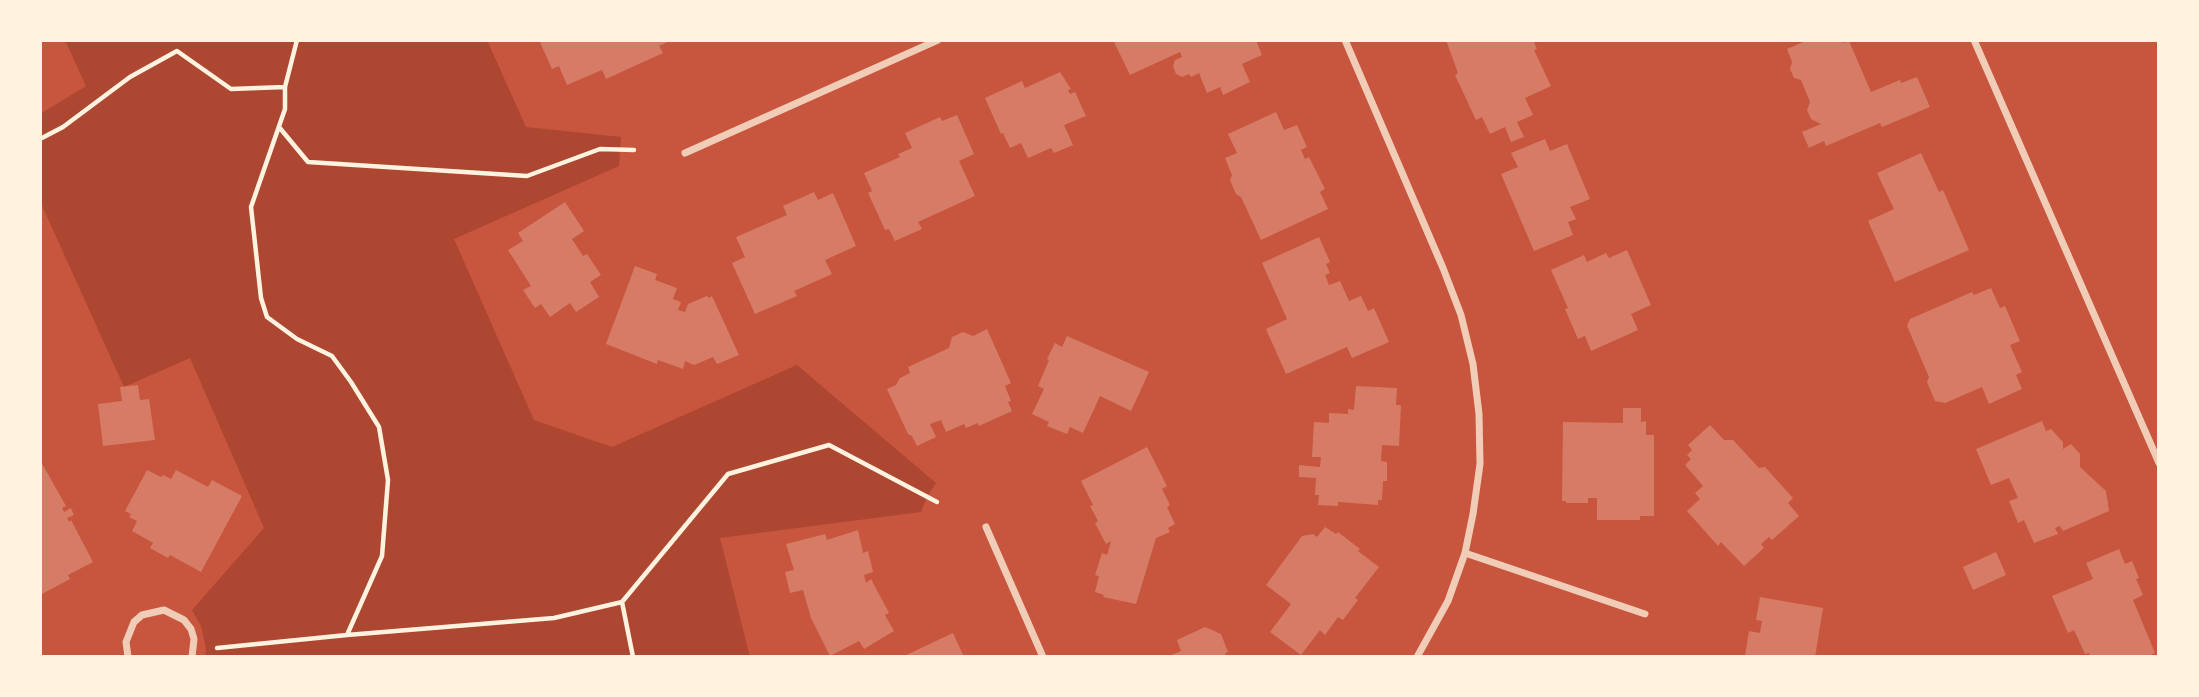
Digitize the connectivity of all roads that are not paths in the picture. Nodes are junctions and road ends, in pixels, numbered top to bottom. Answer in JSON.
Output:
{"nodes":[{"id":1,"x":938,"y":40,"type":"edge"},
{"id":2,"x":1345,"y":40,"type":"edge"},
{"id":3,"x":1974,"y":40,"type":"edge"},
{"id":4,"x":685,"y":153,"type":"dead end"},
{"id":5,"x":2159,"y":463,"type":"edge"},
{"id":6,"x":986,"y":527,"type":"dead end"},
{"id":7,"x":1465,"y":553,"type":"junction"},
{"id":8,"x":1645,"y":614,"type":"dead end"},
{"id":9,"x":125,"y":656,"type":"edge"},
{"id":10,"x":192,"y":657,"type":"edge"},
{"id":11,"x":1043,"y":657,"type":"edge"},
{"id":12,"x":1417,"y":657,"type":"edge"}],
"edges":[{"from":1,"to":4,"type":"street"},
{"from":2,"to":7,"type":"street"},
{"from":3,"to":5,"type":"street"},
{"from":6,"to":11,"type":"street"},
{"from":7,"to":8,"type":"street"},
{"from":7,"to":12,"type":"street"},
{"from":9,"to":10,"type":"street"}]}
